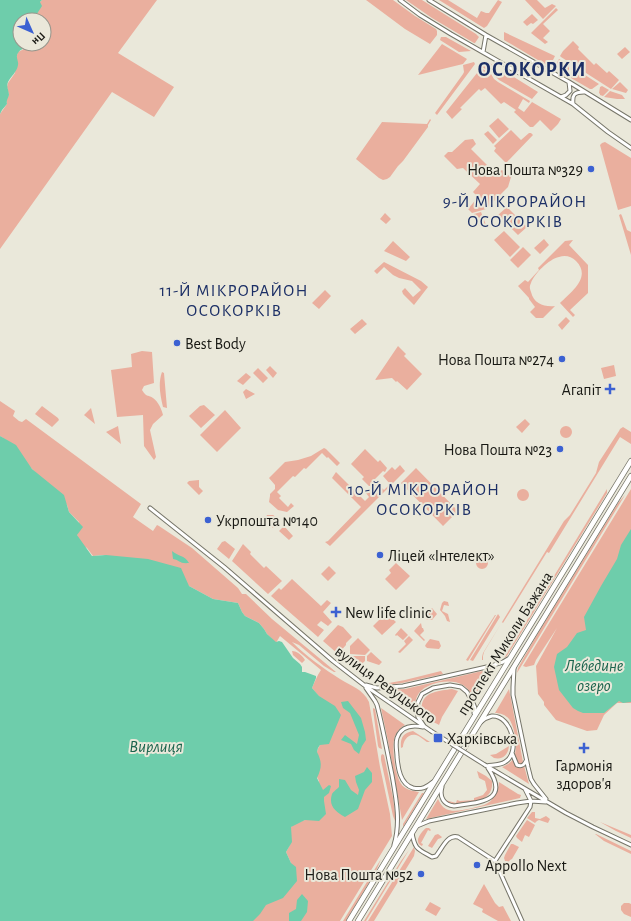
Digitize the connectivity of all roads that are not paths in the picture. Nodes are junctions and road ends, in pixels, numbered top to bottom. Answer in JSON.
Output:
{"nodes":[{"id":1,"x":400,"y":0,"type":"edge"},
{"id":2,"x":429,"y":0,"type":"edge"},
{"id":3,"x":486,"y":35,"type":"junction"},
{"id":4,"x":483,"y":52,"type":"junction"},
{"id":5,"x":569,"y":82,"type":"junction"},
{"id":6,"x":584,"y":92,"type":"junction"},
{"id":7,"x":561,"y":97,"type":"junction"},
{"id":8,"x":573,"y":104,"type":"junction"},
{"id":9,"x":631,"y":120,"type":"edge"},
{"id":10,"x":631,"y":148,"type":"edge"},
{"id":11,"x":631,"y":461,"type":"edge"},
{"id":12,"x":631,"y":476,"type":"edge"},
{"id":13,"x":150,"y":508,"type":"dead end"},
{"id":14,"x":511,"y":657,"type":"junction"},
{"id":15,"x":514,"y":666,"type":"junction"},
{"id":16,"x":364,"y":685,"type":"junction"},
{"id":17,"x":473,"y":718,"type":"junction"},
{"id":18,"x":480,"y":722,"type":"junction"},
{"id":19,"x":424,"y":727,"type":"junction"},
{"id":20,"x":512,"y":754,"type":"junction"},
{"id":21,"x":526,"y":761,"type":"junction"},
{"id":22,"x":486,"y":765,"type":"junction"},
{"id":23,"x":436,"y":779,"type":"junction"},
{"id":24,"x":442,"y":784,"type":"junction"},
{"id":25,"x":525,"y":788,"type":"junction"},
{"id":26,"x":531,"y":801,"type":"junction"},
{"id":27,"x":548,"y":802,"type":"junction"},
{"id":28,"x":416,"y":827,"type":"junction"},
{"id":29,"x":412,"y":832,"type":"junction"},
{"id":30,"x":631,"y":844,"type":"edge"},
{"id":31,"x":393,"y":849,"type":"junction"},
{"id":32,"x":495,"y":861,"type":"junction"},
{"id":33,"x":349,"y":921,"type":"edge"},
{"id":34,"x":358,"y":921,"type":"edge"},
{"id":35,"x":522,"y":921,"type":"edge"}],
"edges":[{"from":1,"to":4,"type":"street"},
{"from":2,"to":3,"type":"street"},
{"from":3,"to":4,"type":"street"},
{"from":3,"to":5,"type":"street"},
{"from":4,"to":7,"type":"street"},
{"from":5,"to":6,"type":"street"},
{"from":5,"to":7,"type":"street"},
{"from":6,"to":8,"type":"street"},
{"from":6,"to":9,"type":"street"},
{"from":7,"to":8,"type":"street"},
{"from":8,"to":10,"type":"street"},
{"from":11,"to":14,"type":"highway","name":"проспект Миколи Бажана"},
{"from":12,"to":15,"type":"highway","name":"проспект Миколи Бажана"},
{"from":13,"to":16,"type":"street","name":"вулиця Ревуцького"},
{"from":14,"to":16,"type":"street"},
{"from":14,"to":17,"type":"highway","name":"проспект Миколи Бажана"},
{"from":15,"to":18,"type":"highway","name":"проспект Миколи Бажана"},
{"from":15,"to":21,"type":"street"},
{"from":16,"to":19,"type":"street","name":"вулиця Ревуцького"},
{"from":16,"to":31,"type":"street"},
{"from":17,"to":19,"type":"street"},
{"from":17,"to":23,"type":"highway","name":"проспект Миколи Бажана"},
{"from":18,"to":20,"type":"street"},
{"from":18,"to":24,"type":"highway","name":"проспект Миколи Бажана"},
{"from":19,"to":22,"type":"street","name":"вулиця Ревуцького","bridge":true},
{"from":19,"to":23,"type":"street"},
{"from":20,"to":21,"type":"street"},
{"from":20,"to":22,"type":"street"},
{"from":21,"to":27,"type":"street"},
{"from":22,"to":24,"type":"street"},
{"from":22,"to":25,"type":"street","name":"вулиця Ревуцького"},
{"from":23,"to":31,"type":"highway","name":"проспект Миколи Бажана"},
{"from":24,"to":28,"type":"highway","name":"проспект Миколи Бажана"},
{"from":25,"to":26,"type":"street"},
{"from":25,"to":27,"type":"street","name":"вулиця Ревуцького"},
{"from":26,"to":27,"type":"street"},
{"from":26,"to":28,"type":"street"},
{"from":26,"to":32,"type":"street"},
{"from":27,"to":30,"type":"street","name":"вулиця Ревуцького"},
{"from":28,"to":29,"type":"highway","name":"проспект Миколи Бажана"},
{"from":29,"to":32,"type":"street"},
{"from":29,"to":34,"type":"highway","name":"проспект Миколи Бажана"},
{"from":31,"to":33,"type":"highway","name":"проспект Миколи Бажана"},
{"from":32,"to":35,"type":"street"}]}
